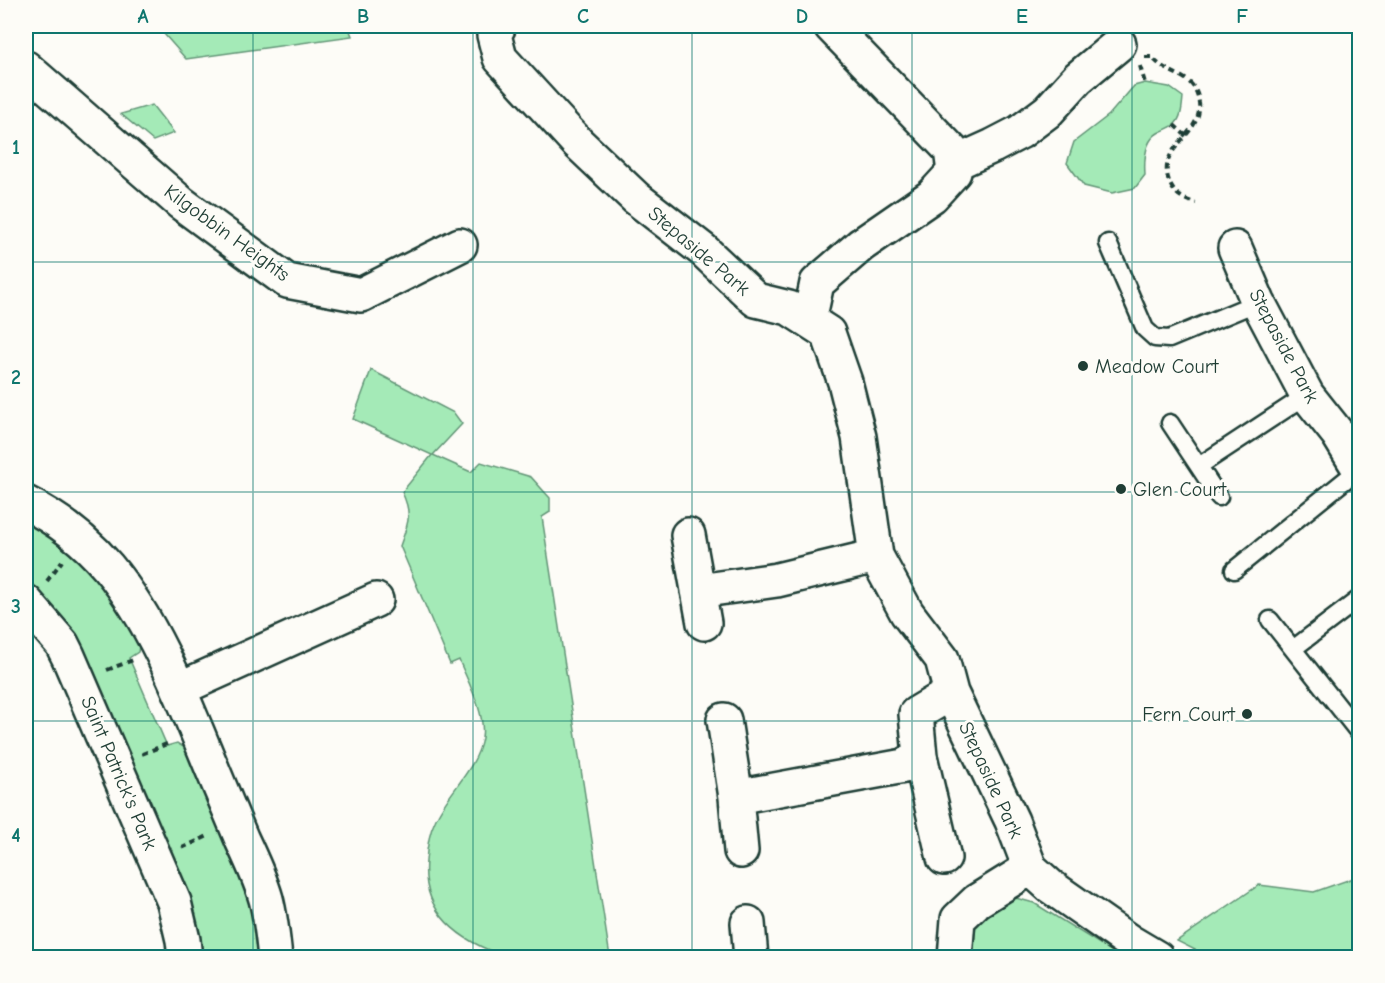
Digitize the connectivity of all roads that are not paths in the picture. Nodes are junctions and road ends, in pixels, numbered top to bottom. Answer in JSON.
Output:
{"nodes":[{"id":1,"x":499,"y":26,"type":"edge"},
{"id":2,"x":831,"y":26,"type":"edge"},
{"id":3,"x":1119,"y":44,"type":"dead end"},
{"id":4,"x":26,"y":68,"type":"edge"},
{"id":5,"x":953,"y":164,"type":"junction"},
{"id":6,"x":1108,"y":243,"type":"dead end"},
{"id":7,"x":460,"y":245,"type":"dead end"},
{"id":8,"x":1235,"y":248,"type":"dead end"},
{"id":9,"x":1258,"y":302,"type":"junction"},
{"id":10,"x":809,"y":321,"type":"junction"},
{"id":11,"x":1307,"y":395,"type":"junction"},
{"id":12,"x":1170,"y":423,"type":"dead end"},
{"id":13,"x":1198,"y":466,"type":"junction"},
{"id":14,"x":1359,"y":469,"type":"edge"},
{"id":15,"x":1219,"y":497,"type":"dead end"},
{"id":16,"x":26,"y":503,"type":"edge"},
{"id":17,"x":688,"y":535,"type":"dead end"},
{"id":18,"x":876,"y":556,"type":"junction"},
{"id":19,"x":1234,"y":570,"type":"dead end"},
{"id":20,"x":34,"y":595,"type":"edge"},
{"id":21,"x":1359,"y":598,"type":"edge"},
{"id":22,"x":376,"y":600,"type":"dead end"},
{"id":23,"x":1270,"y":620,"type":"dead end"},
{"id":24,"x":1293,"y":649,"type":"junction"},
{"id":25,"x":179,"y":689,"type":"junction"},
{"id":26,"x":951,"y":693,"type":"junction"},
{"id":27,"x":724,"y":720,"type":"dead end"},
{"id":28,"x":1359,"y":734,"type":"edge"},
{"id":29,"x":920,"y":756,"type":"junction"},
{"id":30,"x":736,"y":797,"type":"junction"},
{"id":31,"x":741,"y":851,"type":"dead end"},
{"id":32,"x":944,"y":858,"type":"dead end"},
{"id":33,"x":1030,"y":868,"type":"junction"},
{"id":34,"x":748,"y":923,"type":"dead end"},
{"id":35,"x":185,"y":957,"type":"edge"},
{"id":36,"x":275,"y":957,"type":"edge"},
{"id":37,"x":751,"y":957,"type":"edge"},
{"id":38,"x":955,"y":957,"type":"edge"},
{"id":39,"x":1158,"y":957,"type":"edge"}],
"edges":[{"from":1,"to":10,"type":"street","name":"Stepaside Park"},
{"from":2,"to":5,"type":"street"},
{"from":3,"to":5,"type":"street"},
{"from":4,"to":7,"type":"street","name":"Kilgobbin Heights"},
{"from":5,"to":10,"type":"street"},
{"from":6,"to":9,"type":"lane"},
{"from":8,"to":9,"type":"street","name":"Stepaside Park"},
{"from":9,"to":11,"type":"street","name":"Stepaside Park"},
{"from":10,"to":18,"type":"street","name":"Stepaside Park"},
{"from":11,"to":13,"type":"lane"},
{"from":11,"to":14,"type":"street","name":"Stepaside Park"},
{"from":12,"to":13,"type":"lane"},
{"from":13,"to":15,"type":"lane"},
{"from":14,"to":19,"type":"lane"},
{"from":16,"to":25,"type":"street"},
{"from":17,"to":18,"type":"street"},
{"from":18,"to":26,"type":"street","name":"Stepaside Park"},
{"from":20,"to":35,"type":"street","name":"Saint Patrick's Park"},
{"from":21,"to":24,"type":"lane"},
{"from":22,"to":25,"type":"street"},
{"from":23,"to":24,"type":"lane"},
{"from":24,"to":28,"type":"lane"},
{"from":25,"to":36,"type":"street"},
{"from":26,"to":29,"type":"street"},
{"from":26,"to":33,"type":"street","name":"Stepaside Park"},
{"from":27,"to":30,"type":"street"},
{"from":29,"to":30,"type":"street"},
{"from":29,"to":32,"type":"street"},
{"from":30,"to":31,"type":"street"},
{"from":33,"to":38,"type":"street"},
{"from":33,"to":39,"type":"street","name":"Stepaside Park"},
{"from":34,"to":37,"type":"street"}]}
